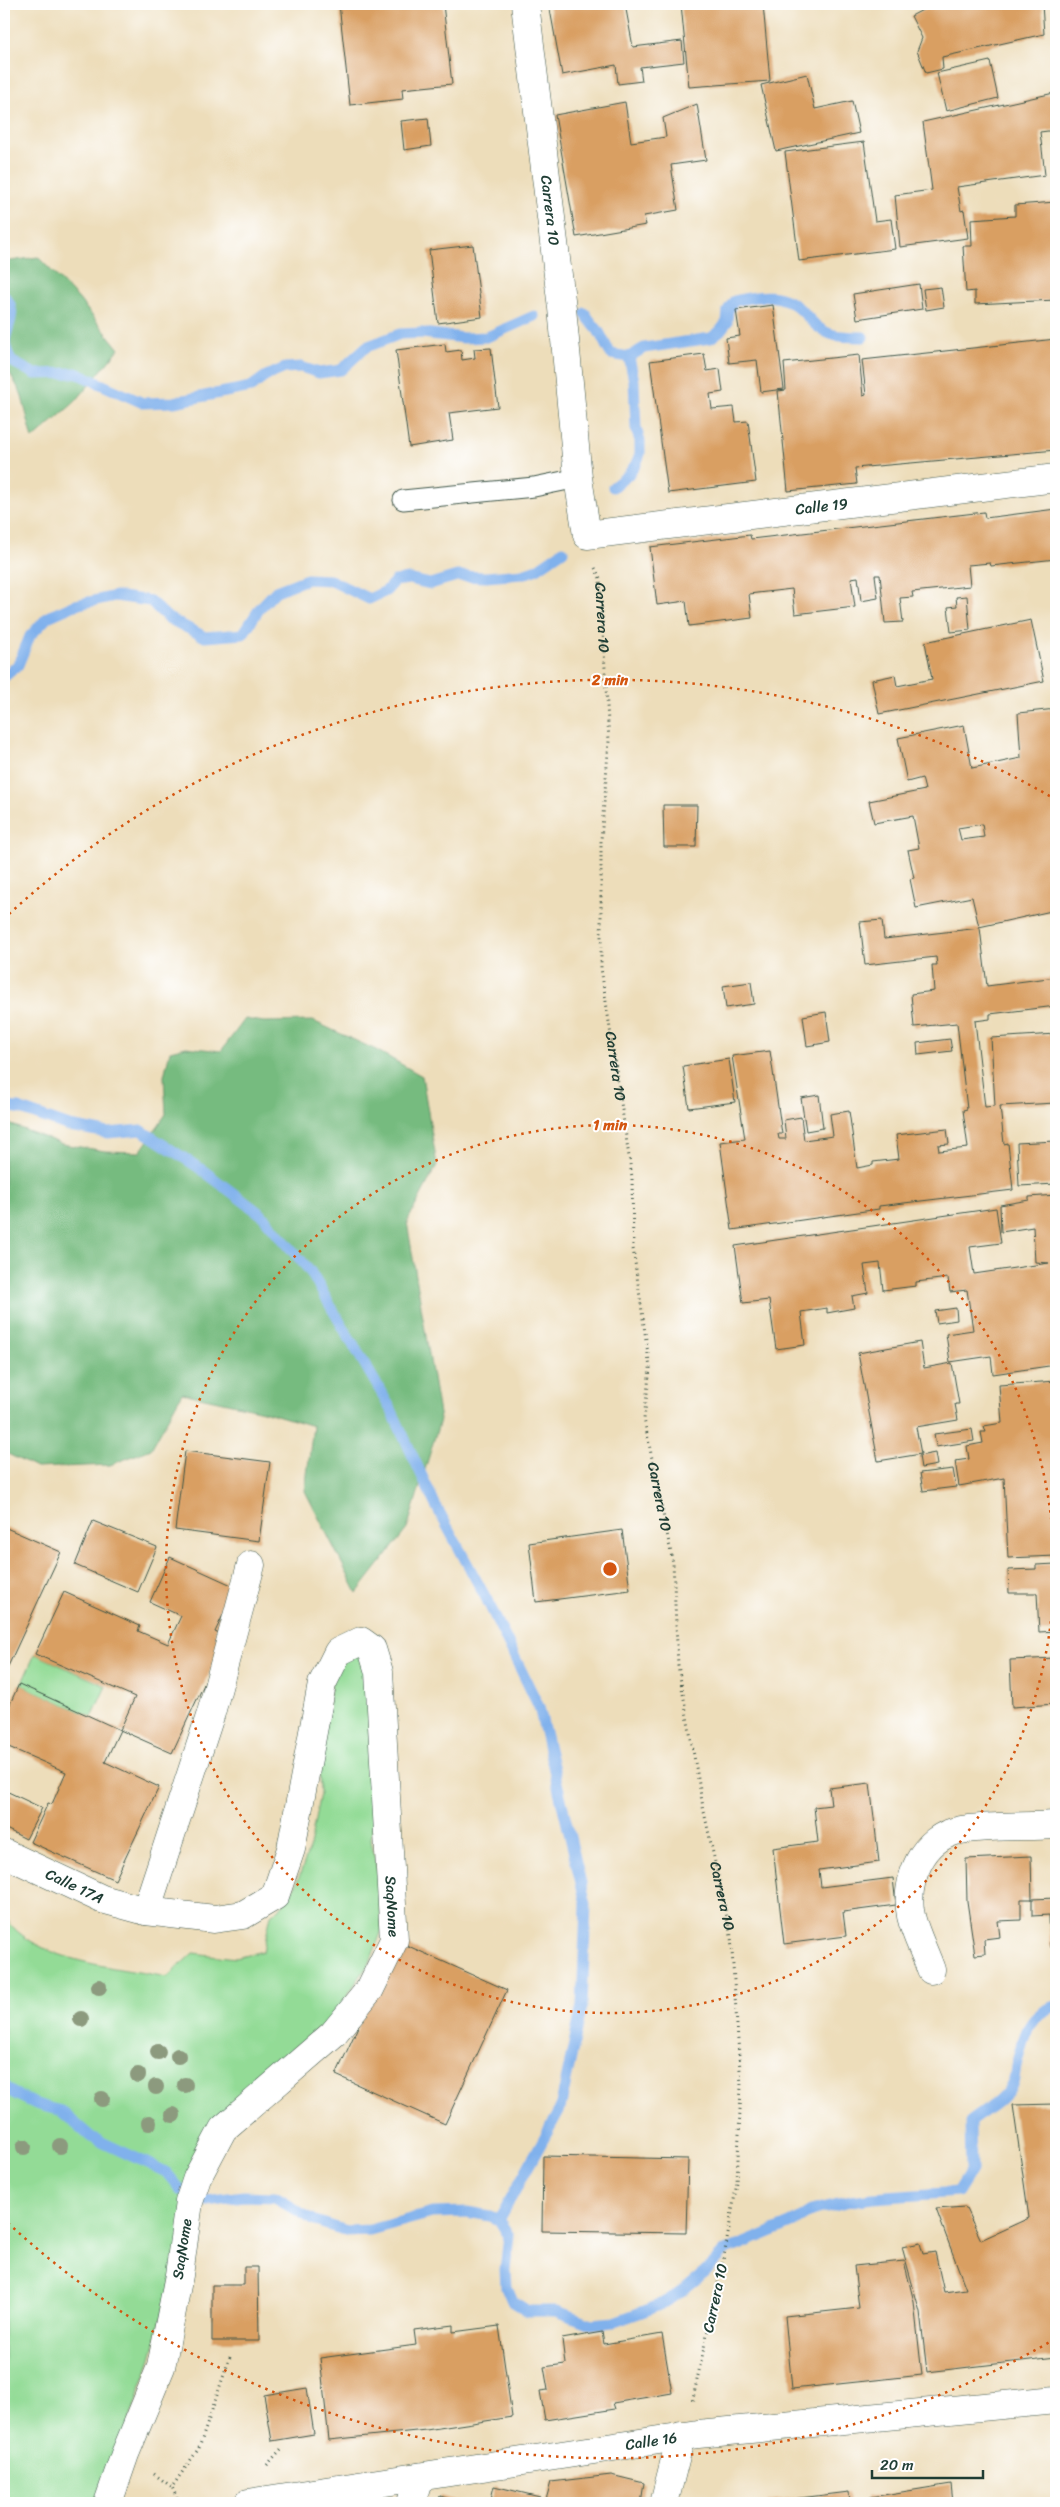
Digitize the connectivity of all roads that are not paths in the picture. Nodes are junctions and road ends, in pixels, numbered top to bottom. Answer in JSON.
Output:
{"nodes":[{"id":1,"x":525,"y":4,"type":"edge"},
{"id":2,"x":578,"y":478,"type":"junction"},
{"id":3,"x":1056,"y":478,"type":"edge"},
{"id":4,"x":403,"y":500,"type":"dead end"},
{"id":5,"x":587,"y":535,"type":"joint"},
{"id":6,"x":251,"y":1565,"type":"dead end"},
{"id":7,"x":1056,"y":1825,"type":"edge"},
{"id":8,"x":4,"y":1853,"type":"edge"},
{"id":9,"x":146,"y":1911,"type":"junction"},
{"id":10,"x":931,"y":1970,"type":"dead end"},
{"id":11,"x":1056,"y":2400,"type":"edge"},
{"id":12,"x":690,"y":2435,"type":"junction"},
{"id":13,"x":419,"y":2476,"type":"junction"},
{"id":14,"x":108,"y":2503,"type":"edge"},
{"id":15,"x":248,"y":2503,"type":"edge"},
{"id":16,"x":411,"y":2503,"type":"edge"},
{"id":17,"x":664,"y":2503,"type":"edge"}],
"edges":[{"from":1,"to":2,"type":"street","name":"Carrera 10"},
{"from":2,"to":4,"type":"lane"},
{"from":2,"to":5,"type":"street","name":"Carrera 10"},
{"from":3,"to":5,"type":"street","name":"Calle 19"},
{"from":6,"to":9,"type":"street"},
{"from":7,"to":10,"type":"street"},
{"from":8,"to":9,"type":"street","name":"Calle 17A"},
{"from":9,"to":14,"type":"street","name":"SaqNome"},
{"from":11,"to":12,"type":"street","name":"Calle 16"},
{"from":12,"to":13,"type":"street","name":"Calle 16"},
{"from":12,"to":17,"type":"street"},
{"from":13,"to":15,"type":"street","name":"Calle 16"},
{"from":13,"to":16,"type":"street"}]}
